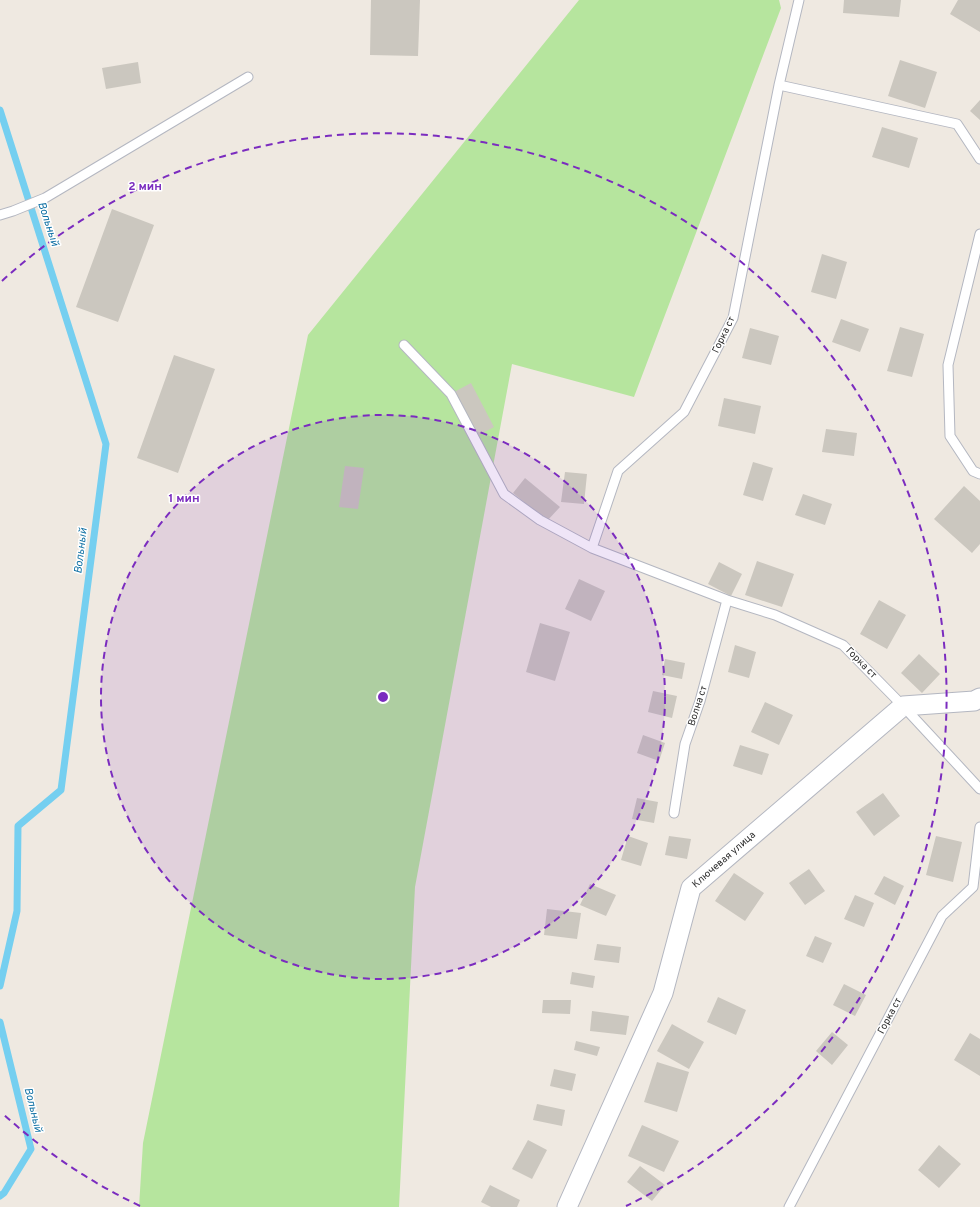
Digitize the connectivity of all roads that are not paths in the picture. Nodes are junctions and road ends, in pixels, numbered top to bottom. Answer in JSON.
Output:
{"nodes":[{"id":1,"x":799,"y":0,"type":"edge"},
{"id":2,"x":248,"y":77,"type":"dead end"},
{"id":3,"x":779,"y":85,"type":"junction"},
{"id":4,"x":980,"y":159,"type":"edge"},
{"id":5,"x":0,"y":215,"type":"edge"},
{"id":6,"x":980,"y":234,"type":"edge"},
{"id":7,"x":404,"y":345,"type":"dead end"},
{"id":8,"x":980,"y":474,"type":"edge"},
{"id":9,"x":592,"y":548,"type":"junction"},
{"id":10,"x":727,"y":600,"type":"junction"},
{"id":11,"x":980,"y":698,"type":"edge"},
{"id":12,"x":903,"y":706,"type":"junction"},
{"id":13,"x":980,"y":790,"type":"edge"},
{"id":14,"x":674,"y":813,"type":"dead end"},
{"id":15,"x":980,"y":827,"type":"edge"},
{"id":16,"x":567,"y":1207,"type":"edge"},
{"id":17,"x":789,"y":1207,"type":"edge"}],
"edges":[{"from":1,"to":3,"type":"lane","name":"Горка ст"},
{"from":2,"to":5,"type":"lane"},
{"from":3,"to":4,"type":"lane"},
{"from":3,"to":9,"type":"lane","name":"Горка ст"},
{"from":6,"to":8,"type":"lane"},
{"from":7,"to":9,"type":"lane","name":"Горка ст"},
{"from":9,"to":10,"type":"lane","name":"Горка ст"},
{"from":10,"to":12,"type":"lane","name":"Горка ст"},
{"from":10,"to":14,"type":"lane","name":"Волна ст"},
{"from":11,"to":12,"type":"street"},
{"from":12,"to":13,"type":"lane","name":"Горка ст"},
{"from":12,"to":16,"type":"street","name":"Ключевая улица"},
{"from":15,"to":17,"type":"lane","name":"Горка ст"}]}
